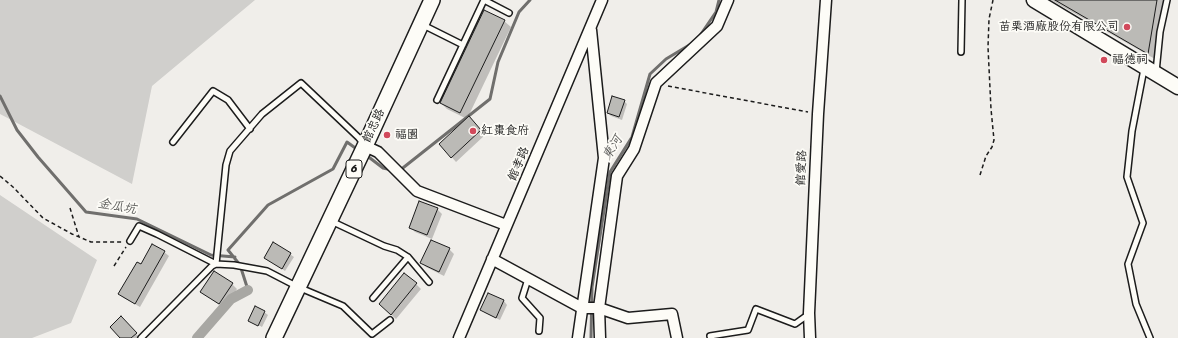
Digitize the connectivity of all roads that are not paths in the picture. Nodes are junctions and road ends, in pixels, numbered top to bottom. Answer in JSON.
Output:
{"nodes":[{"id":1,"x":432,"y":0,"type":"edge"},
{"id":2,"x":484,"y":0,"type":"edge"},
{"id":3,"x":602,"y":0,"type":"edge"},
{"id":4,"x":728,"y":0,"type":"edge"},
{"id":5,"x":826,"y":0,"type":"edge"},
{"id":6,"x":962,"y":0,"type":"edge"},
{"id":7,"x":1034,"y":0,"type":"edge"},
{"id":8,"x":1167,"y":0,"type":"edge"},
{"id":9,"x":509,"y":13,"type":"dead end"},
{"id":10,"x":421,"y":24,"type":"junction"},
{"id":11,"x":591,"y":28,"type":"junction"},
{"id":12,"x":463,"y":45,"type":"junction"},
{"id":13,"x":961,"y":52,"type":"dead end"},
{"id":14,"x":1150,"y":71,"type":"junction"},
{"id":15,"x":1178,"y":87,"type":"edge"},
{"id":16,"x":437,"y":100,"type":"dead end"},
{"id":17,"x":250,"y":129,"type":"junction"},
{"id":18,"x":172,"y":142,"type":"dead end"},
{"id":19,"x":365,"y":146,"type":"junction"},
{"id":20,"x":330,"y":220,"type":"junction"},
{"id":21,"x":506,"y":225,"type":"junction"},
{"id":22,"x":130,"y":241,"type":"road end"},
{"id":23,"x":408,"y":257,"type":"junction"},
{"id":24,"x":492,"y":259,"type":"junction"},
{"id":25,"x":216,"y":264,"type":"junction"},
{"id":26,"x":528,"y":279,"type":"junction"},
{"id":27,"x":430,"y":282,"type":"dead end"},
{"id":28,"x":298,"y":287,"type":"junction"},
{"id":29,"x":373,"y":298,"type":"dead end"},
{"id":30,"x":582,"y":308,"type":"junction"},
{"id":31,"x":599,"y":308,"type":"junction"},
{"id":32,"x":810,"y":313,"type":"junction"},
{"id":33,"x":390,"y":320,"type":"dead end"},
{"id":34,"x":539,"y":330,"type":"dead end"},
{"id":35,"x":710,"y":336,"type":"dead end"},
{"id":36,"x":141,"y":338,"type":"edge"},
{"id":37,"x":274,"y":338,"type":"edge"},
{"id":38,"x":459,"y":338,"type":"edge"},
{"id":39,"x":578,"y":338,"type":"edge"},
{"id":40,"x":600,"y":338,"type":"edge"},
{"id":41,"x":676,"y":338,"type":"edge"},
{"id":42,"x":810,"y":338,"type":"edge"},
{"id":43,"x":1150,"y":338,"type":"edge"}],
"edges":[{"from":1,"to":10,"type":"main road","name":"館忠路","number":"6"},
{"from":2,"to":9,"type":"lane"},
{"from":2,"to":12,"type":"lane"},
{"from":3,"to":11,"type":"street","name":"館孝路"},
{"from":4,"to":31,"type":"street"},
{"from":5,"to":32,"type":"street","name":"館愛路"},
{"from":6,"to":13,"type":"lane"},
{"from":7,"to":14,"type":"street"},
{"from":8,"to":14,"type":"lane"},
{"from":10,"to":12,"type":"lane"},
{"from":10,"to":19,"type":"main road","name":"館忠路","number":"6"},
{"from":11,"to":21,"type":"street","name":"館孝路"},
{"from":11,"to":30,"type":"street"},
{"from":12,"to":16,"type":"lane"},
{"from":14,"to":15,"type":"street"},
{"from":14,"to":43,"type":"lane"},
{"from":17,"to":18,"type":"lane"},
{"from":17,"to":19,"type":"lane"},
{"from":17,"to":25,"type":"lane"},
{"from":19,"to":20,"type":"main road","name":"館忠路","number":"6"},
{"from":19,"to":21,"type":"street"},
{"from":20,"to":23,"type":"lane"},
{"from":20,"to":28,"type":"main road","name":"館忠路","number":"6"},
{"from":21,"to":24,"type":"street","name":"館孝路"},
{"from":22,"to":25,"type":"lane"},
{"from":23,"to":27,"type":"lane"},
{"from":23,"to":29,"type":"lane"},
{"from":24,"to":26,"type":"street"},
{"from":24,"to":38,"type":"street","name":"館孝路"},
{"from":25,"to":28,"type":"lane"},
{"from":25,"to":36,"type":"lane"},
{"from":26,"to":30,"type":"street"},
{"from":26,"to":34,"type":"lane"},
{"from":28,"to":33,"type":"lane"},
{"from":28,"to":37,"type":"main road","name":"館忠路","number":"6"},
{"from":30,"to":31,"type":"street"},
{"from":30,"to":39,"type":"street"},
{"from":31,"to":40,"type":"street"},
{"from":31,"to":41,"type":"street"},
{"from":32,"to":35,"type":"lane"},
{"from":32,"to":42,"type":"street","name":"館愛路"}]}
